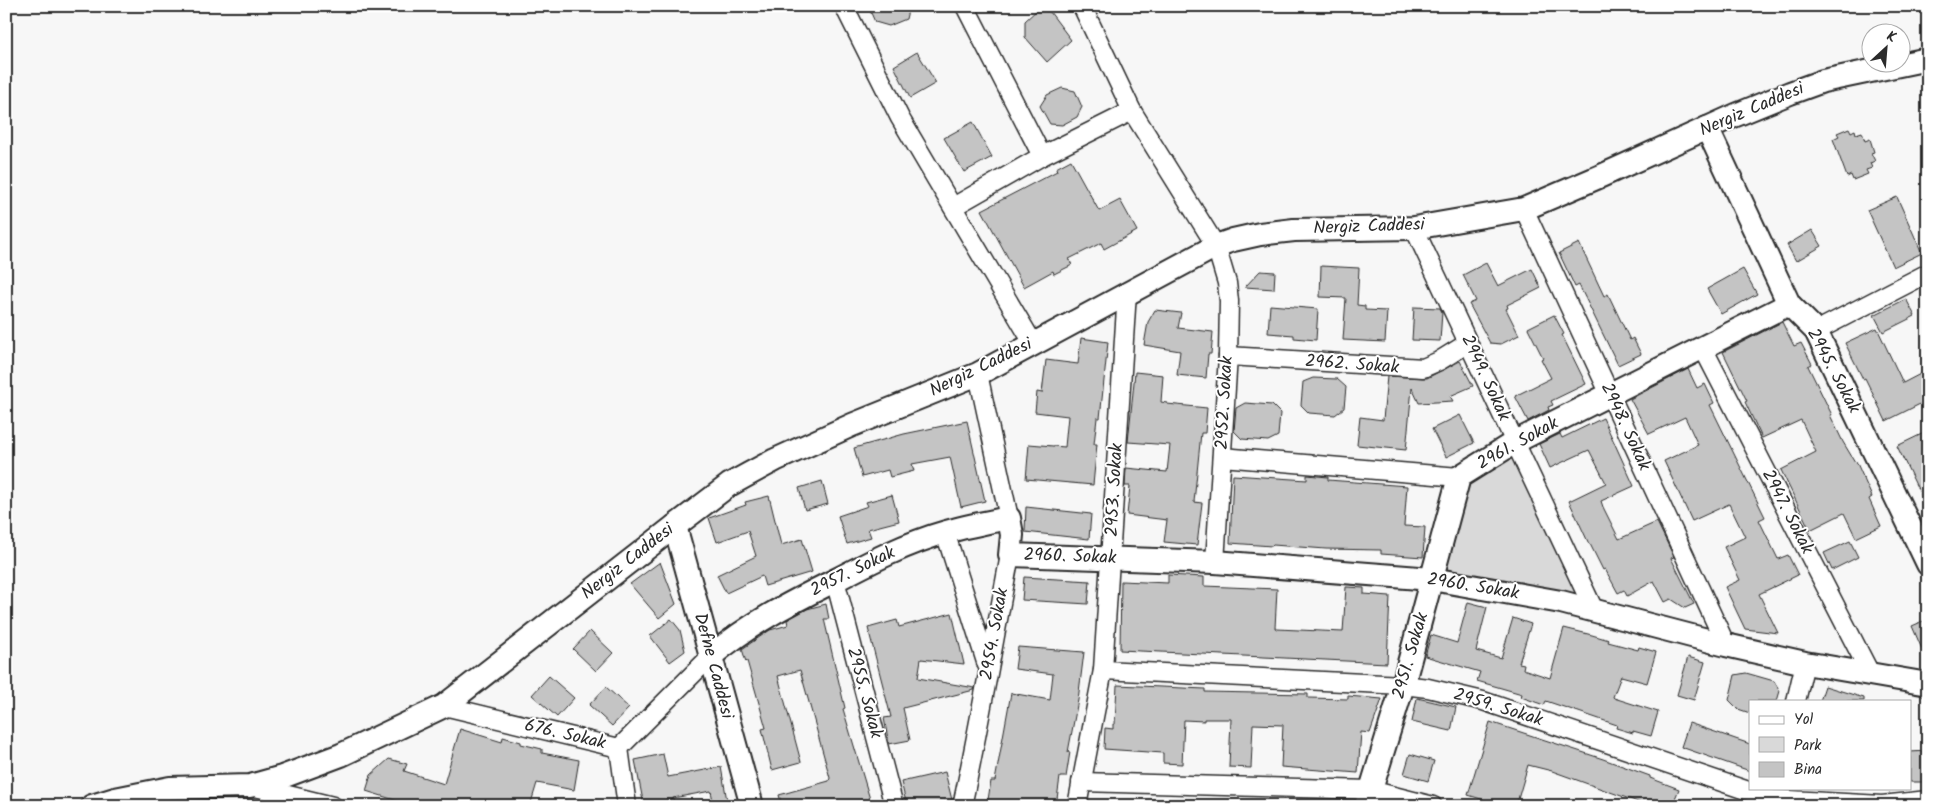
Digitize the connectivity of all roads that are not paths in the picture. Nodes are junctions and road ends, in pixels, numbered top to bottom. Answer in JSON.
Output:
{"nodes":[{"id":1,"x":844,"y":6,"type":"edge"},
{"id":2,"x":965,"y":6,"type":"edge"},
{"id":3,"x":1082,"y":6,"type":"edge"},
{"id":4,"x":1928,"y":59,"type":"edge"},
{"id":5,"x":1132,"y":111,"type":"junction"},
{"id":6,"x":1707,"y":128,"type":"junction"},
{"id":7,"x":1042,"y":156,"type":"junction"},
{"id":8,"x":953,"y":207,"type":"junction"},
{"id":9,"x":1524,"y":209,"type":"junction"},
{"id":10,"x":1414,"y":228,"type":"junction"},
{"id":11,"x":1216,"y":246,"type":"junction"},
{"id":12,"x":1926,"y":278,"type":"edge"},
{"id":13,"x":1127,"y":292,"type":"junction"},
{"id":14,"x":1789,"y":304,"type":"junction"},
{"id":15,"x":1816,"y":331,"type":"junction"},
{"id":16,"x":1033,"y":343,"type":"junction"},
{"id":17,"x":1468,"y":343,"type":"junction"},
{"id":18,"x":1703,"y":348,"type":"junction"},
{"id":19,"x":1228,"y":356,"type":"junction"},
{"id":20,"x":978,"y":374,"type":"junction"},
{"id":21,"x":1610,"y":395,"type":"junction"},
{"id":22,"x":1515,"y":442,"type":"junction"},
{"id":23,"x":1222,"y":457,"type":"junction"},
{"id":24,"x":1459,"y":477,"type":"junction"},
{"id":25,"x":1009,"y":518,"type":"junction"},
{"id":26,"x":675,"y":526,"type":"junction"},
{"id":27,"x":945,"y":532,"type":"junction"},
{"id":28,"x":1010,"y":555,"type":"junction"},
{"id":29,"x":1110,"y":559,"type":"junction"},
{"id":30,"x":1215,"y":562,"type":"junction"},
{"id":31,"x":1928,"y":564,"type":"edge"},
{"id":32,"x":1432,"y":579,"type":"junction"},
{"id":33,"x":835,"y":580,"type":"junction"},
{"id":34,"x":1594,"y":610,"type":"junction"},
{"id":35,"x":1726,"y":645,"type":"junction"},
{"id":36,"x":711,"y":656,"type":"junction"},
{"id":37,"x":1805,"y":663,"type":"junction"},
{"id":38,"x":988,"y":668,"type":"junction"},
{"id":39,"x":1103,"y":670,"type":"junction"},
{"id":40,"x":1871,"y":675,"type":"junction"},
{"id":41,"x":1928,"y":684,"type":"edge"},
{"id":42,"x":1403,"y":685,"type":"junction"},
{"id":43,"x":1796,"y":700,"type":"edge"},
{"id":44,"x":444,"y":706,"type":"junction"},
{"id":45,"x":619,"y":748,"type":"junction"},
{"id":46,"x":1081,"y":782,"type":"junction"},
{"id":47,"x":250,"y":786,"type":"junction"},
{"id":48,"x":1368,"y":798,"type":"edge"},
{"id":49,"x":1772,"y":798,"type":"edge"},
{"id":50,"x":1928,"y":800,"type":"edge"},
{"id":51,"x":1882,"y":805,"type":"edge"},
{"id":52,"x":92,"y":806,"type":"edge"},
{"id":53,"x":333,"y":806,"type":"edge"},
{"id":54,"x":627,"y":806,"type":"edge"},
{"id":55,"x":752,"y":806,"type":"edge"},
{"id":56,"x":894,"y":806,"type":"edge"},
{"id":57,"x":962,"y":806,"type":"edge"},
{"id":58,"x":1076,"y":806,"type":"edge"},
{"id":59,"x":1432,"y":806,"type":"edge"}],
"edges":[{"from":1,"to":8,"type":"street"},
{"from":2,"to":7,"type":"street"},
{"from":3,"to":5,"type":"street","name":"2952. Sokak"},
{"from":4,"to":6,"type":"street","name":"Nergiz Caddesi"},
{"from":5,"to":7,"type":"street"},
{"from":5,"to":11,"type":"street","name":"2952. Sokak"},
{"from":6,"to":9,"type":"street","name":"Nergiz Caddesi"},
{"from":6,"to":14,"type":"street","name":"2945. Sokak"},
{"from":7,"to":8,"type":"street"},
{"from":8,"to":16,"type":"street"},
{"from":9,"to":10,"type":"street","name":"Nergiz Caddesi"},
{"from":9,"to":21,"type":"street","name":"2948. Sokak"},
{"from":10,"to":11,"type":"street","name":"Nergiz Caddesi"},
{"from":10,"to":17,"type":"street","name":"2949. Sokak"},
{"from":11,"to":13,"type":"street","name":"Nergiz Caddesi"},
{"from":11,"to":19,"type":"street","name":"2952. Sokak"},
{"from":12,"to":15,"type":"street"},
{"from":13,"to":16,"type":"street","name":"Nergiz Caddesi"},
{"from":13,"to":29,"type":"street","name":"2953. Sokak"},
{"from":14,"to":15,"type":"street","name":"2945. Sokak"},
{"from":14,"to":18,"type":"street","name":"2961. Sokak"},
{"from":15,"to":31,"type":"street","name":"2945. Sokak"},
{"from":16,"to":20,"type":"street","name":"Nergiz Caddesi"},
{"from":17,"to":19,"type":"street","name":"2962. Sokak"},
{"from":17,"to":22,"type":"street","name":"2949. Sokak"},
{"from":18,"to":21,"type":"street","name":"2961. Sokak"},
{"from":18,"to":40,"type":"street","name":"2947. Sokak"},
{"from":19,"to":23,"type":"street","name":"2952. Sokak"},
{"from":20,"to":25,"type":"street","name":"2954. Sokak"},
{"from":20,"to":26,"type":"street","name":"Nergiz Caddesi"},
{"from":21,"to":22,"type":"street","name":"2961. Sokak"},
{"from":21,"to":35,"type":"street","name":"2948. Sokak"},
{"from":22,"to":24,"type":"street","name":"2961. Sokak"},
{"from":22,"to":34,"type":"street","name":"2949. Sokak"},
{"from":23,"to":24,"type":"street","name":"2961. Sokak"},
{"from":23,"to":30,"type":"street","name":"2952. Sokak"},
{"from":24,"to":32,"type":"street","name":"2951. Sokak"},
{"from":25,"to":27,"type":"street","name":"2957. Sokak"},
{"from":25,"to":28,"type":"street","name":"2954. Sokak"},
{"from":26,"to":36,"type":"street","name":"Defne Caddesi"},
{"from":26,"to":44,"type":"street","name":"Nergiz Caddesi"},
{"from":27,"to":33,"type":"street","name":"2957. Sokak"},
{"from":27,"to":38,"type":"street"},
{"from":28,"to":29,"type":"street","name":"2960. Sokak"},
{"from":28,"to":38,"type":"street","name":"2954. Sokak"},
{"from":29,"to":30,"type":"street","name":"2960. Sokak"},
{"from":29,"to":39,"type":"street","name":"2953. Sokak"},
{"from":30,"to":32,"type":"street","name":"2960. Sokak"},
{"from":32,"to":34,"type":"street","name":"2960. Sokak"},
{"from":32,"to":42,"type":"street","name":"2951. Sokak"},
{"from":33,"to":36,"type":"street","name":"2957. Sokak"},
{"from":33,"to":56,"type":"street","name":"2955. Sokak"},
{"from":34,"to":35,"type":"street","name":"2960. Sokak"},
{"from":35,"to":37,"type":"street","name":"2960. Sokak"},
{"from":36,"to":45,"type":"street","name":"676. Sokak"},
{"from":36,"to":55,"type":"street","name":"Defne Caddesi"},
{"from":37,"to":40,"type":"street","name":"2960. Sokak"},
{"from":37,"to":43,"type":"street"},
{"from":38,"to":57,"type":"street","name":"2954. Sokak"},
{"from":39,"to":42,"type":"street","name":"2959. Sokak"},
{"from":39,"to":46,"type":"street","name":"2953. Sokak"},
{"from":40,"to":41,"type":"street","name":"2960. Sokak"},
{"from":42,"to":48,"type":"street","name":"2951. Sokak"},
{"from":42,"to":49,"type":"street","name":"2959. Sokak"},
{"from":44,"to":45,"type":"street","name":"676. Sokak"},
{"from":44,"to":47,"type":"street","name":"Nergiz Caddesi"},
{"from":45,"to":54,"type":"street"},
{"from":46,"to":48,"type":"street"},
{"from":46,"to":58,"type":"street","name":"2953. Sokak"},
{"from":47,"to":52,"type":"street","name":"Nergiz Caddesi"},
{"from":47,"to":53,"type":"street"},
{"from":48,"to":59,"type":"street"},
{"from":49,"to":51,"type":"street","name":"2959. Sokak"},
{"from":50,"to":51,"type":"street","name":"2959. Sokak"}]}
